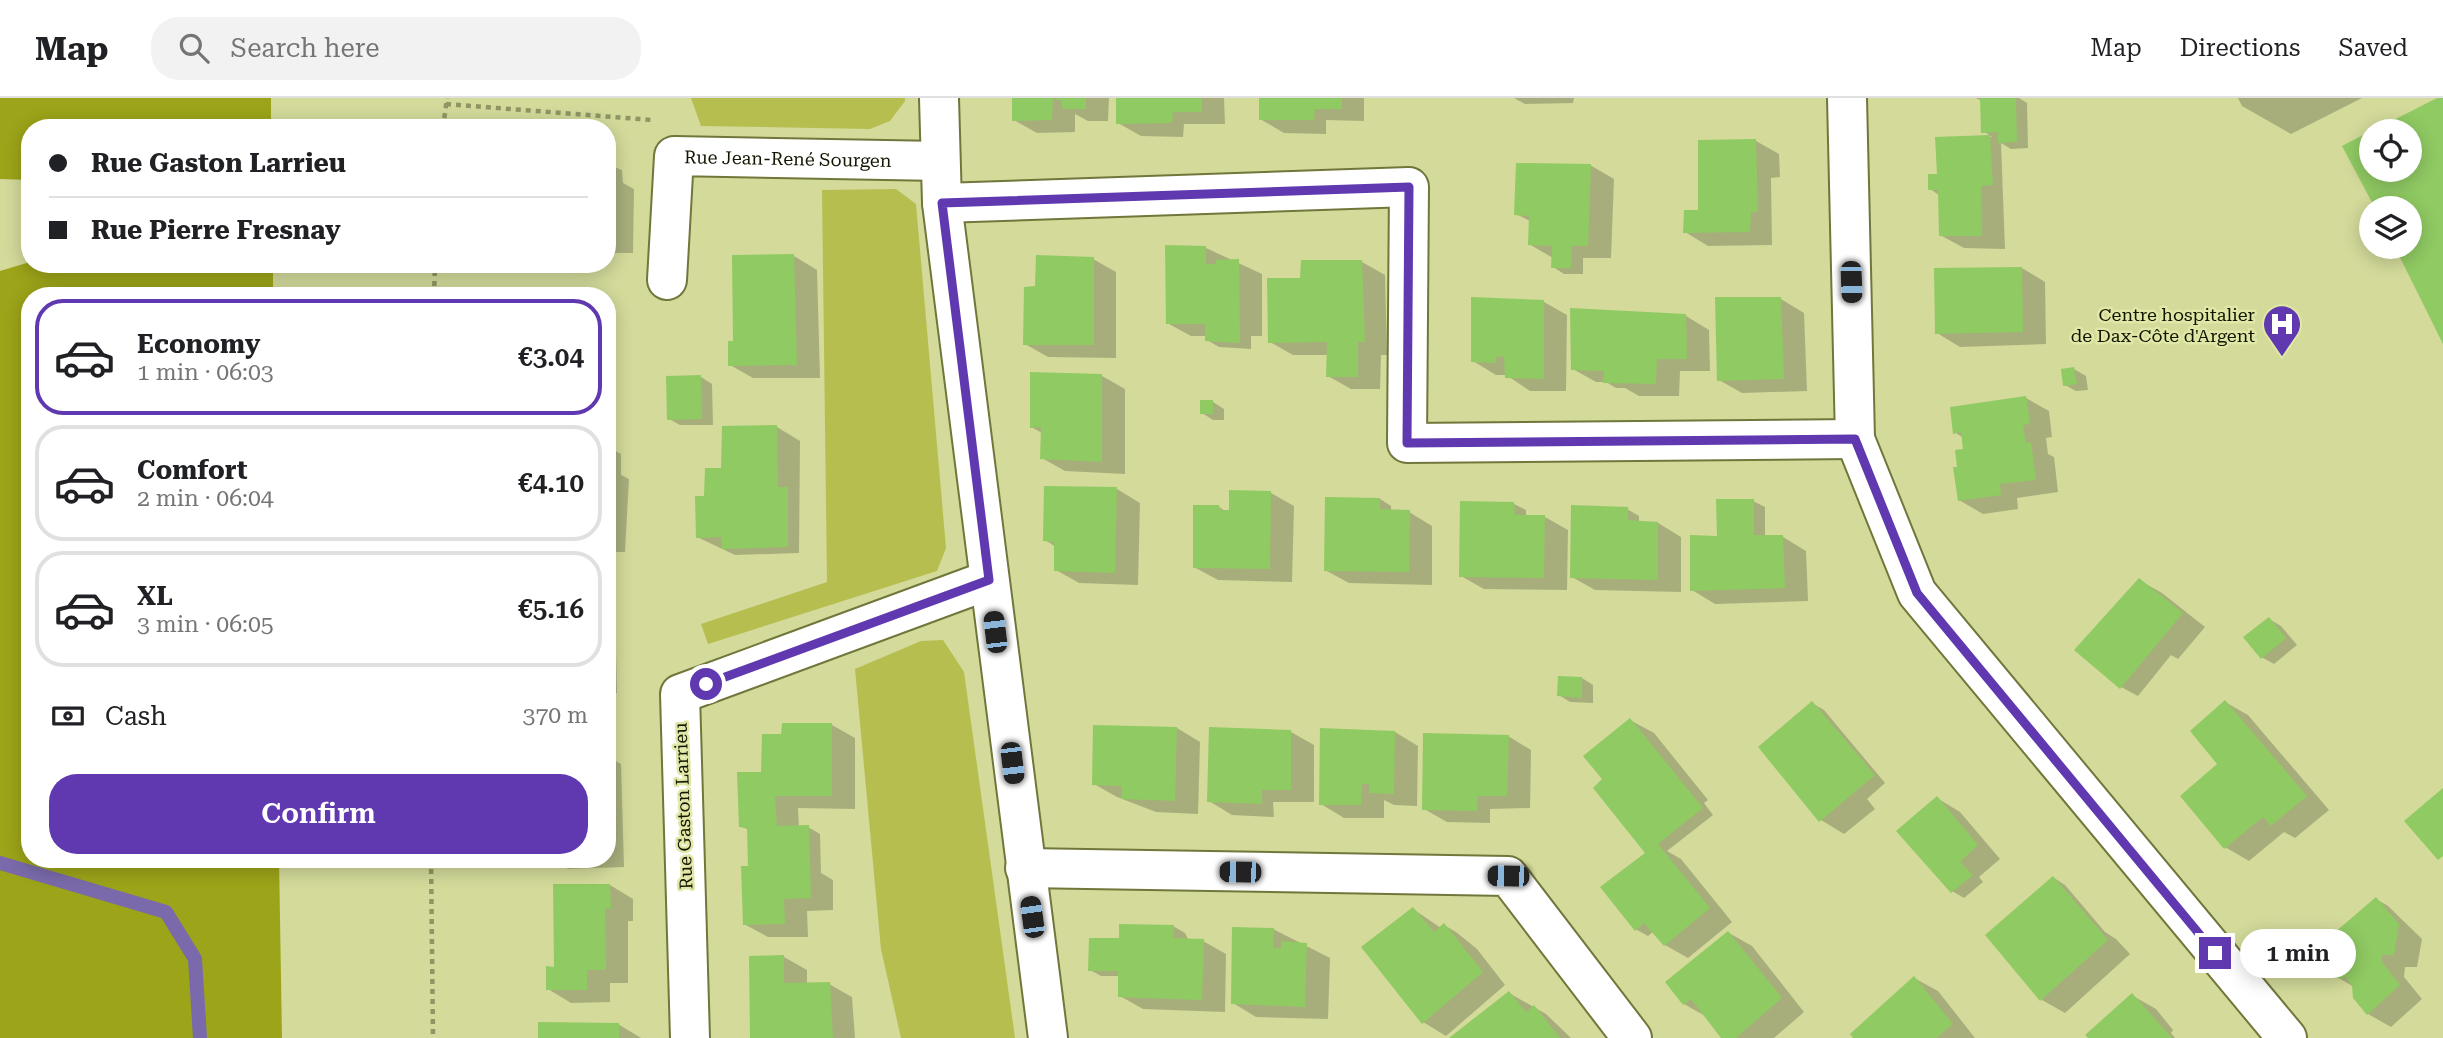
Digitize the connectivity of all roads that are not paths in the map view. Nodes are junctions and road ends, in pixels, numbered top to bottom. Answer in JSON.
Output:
{"nodes":[{"id":1,"x":939,"y":98,"type":"edge"},
{"id":2,"x":1847,"y":98,"type":"edge"},
{"id":3,"x":940,"y":161,"type":"junction"},
{"id":4,"x":942,"y":203,"type":"junction"},
{"id":5,"x":667,"y":280,"type":"dead end"},
{"id":6,"x":1855,"y":439,"type":"junction"},
{"id":7,"x":989,"y":580,"type":"junction"},
{"id":8,"x":1025,"y":868,"type":"junction"},
{"id":9,"x":690,"y":1038,"type":"edge"},
{"id":10,"x":1048,"y":1038,"type":"edge"},
{"id":11,"x":1632,"y":1038,"type":"edge"},
{"id":12,"x":2287,"y":1038,"type":"edge"}],
"edges":[{"from":1,"to":3,"type":"street"},
{"from":2,"to":6,"type":"street"},
{"from":3,"to":4,"type":"street"},
{"from":3,"to":5,"type":"street","name":"Rue Jean-René Sourgen"},
{"from":4,"to":6,"type":"street"},
{"from":4,"to":7,"type":"street"},
{"from":6,"to":12,"type":"street"},
{"from":7,"to":8,"type":"street"},
{"from":7,"to":9,"type":"street","name":"Rue Gaston Larrieu"},
{"from":8,"to":10,"type":"street"},
{"from":8,"to":11,"type":"street"}]}
